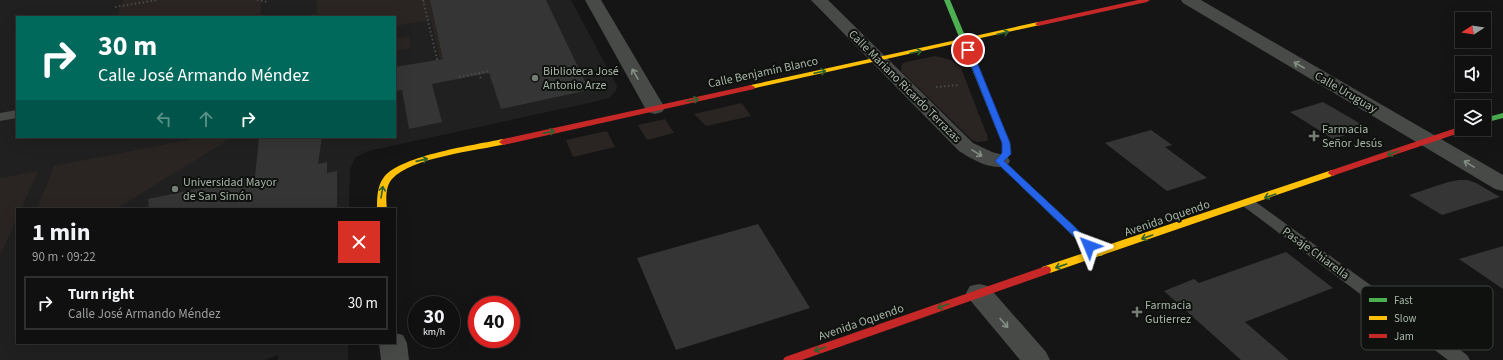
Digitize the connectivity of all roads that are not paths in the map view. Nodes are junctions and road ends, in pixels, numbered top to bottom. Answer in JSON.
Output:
{"nodes":[{"id":1,"x":592,"y":0,"type":"edge"},
{"id":2,"x":819,"y":0,"type":"edge"},
{"id":3,"x":947,"y":0,"type":"edge"},
{"id":4,"x":1147,"y":0,"type":"edge"},
{"id":5,"x":1189,"y":0,"type":"edge"},
{"id":6,"x":965,"y":41,"type":"junction"},
{"id":7,"x":878,"y":60,"type":"junction"},
{"id":8,"x":655,"y":108,"type":"junction"},
{"id":9,"x":16,"y":114,"type":"edge"},
{"id":10,"x":1503,"y":115,"type":"edge"},
{"id":11,"x":0,"y":117,"type":"edge"},
{"id":12,"x":1491,"y":119,"type":"edge"},
{"id":13,"x":1455,"y":132,"type":"edge"},
{"id":14,"x":1430,"y":141,"type":"junction"},
{"id":15,"x":999,"y":161,"type":"junction"},
{"id":16,"x":1503,"y":184,"type":"edge"},
{"id":17,"x":1248,"y":203,"type":"junction"},
{"id":18,"x":382,"y":208,"type":"edge"},
{"id":19,"x":1098,"y":254,"type":"junction"},
{"id":20,"x":1361,"y":286,"type":"edge"},
{"id":21,"x":979,"y":293,"type":"junction"},
{"id":22,"x":393,"y":344,"type":"edge"},
{"id":23,"x":1447,"y":350,"type":"edge"},
{"id":24,"x":394,"y":360,"type":"edge"},
{"id":25,"x":789,"y":360,"type":"edge"},
{"id":26,"x":1036,"y":360,"type":"edge"},
{"id":27,"x":1461,"y":360,"type":"edge"}],
"edges":[{"from":8,"to":1,"type":"street","one_way":true},
{"from":2,"to":7,"type":"street","name":"Calle Mariano Ricardo Terrazas"},
{"from":3,"to":6,"type":"street"},
{"from":6,"to":4,"type":"street","name":"Calle Benjamín Blanco","one_way":true},
{"from":14,"to":5,"type":"street","name":"Calle Uruguay","one_way":true},
{"from":7,"to":6,"type":"street","name":"Calle Benjamín Blanco","one_way":true},
{"from":6,"to":15,"type":"street"},
{"from":8,"to":7,"type":"street","name":"Calle Benjamín Blanco","one_way":true},
{"from":7,"to":15,"type":"street","name":"Calle Mariano Ricardo Terrazas","one_way":true},
{"from":18,"to":8,"type":"street","name":"Calle Benjamín Blanco","one_way":true},
{"from":9,"to":11,"type":"lane"},
{"from":10,"to":12,"type":"street"},
{"from":13,"to":14,"type":"street","name":"Avenida Oquendo"},
{"from":16,"to":14,"type":"street","name":"Calle Uruguay","one_way":true},
{"from":14,"to":17,"type":"street","name":"Avenida Oquendo","one_way":true},
{"from":15,"to":19,"type":"street"},
{"from":17,"to":19,"type":"street","name":"Avenida Oquendo","one_way":true},
{"from":17,"to":20,"type":"lane","name":"Pasaje Chiarella"},
{"from":19,"to":21,"type":"street","name":"Avenida Oquendo","one_way":true},
{"from":21,"to":25,"type":"street","name":"Avenida Oquendo","one_way":true},
{"from":21,"to":26,"type":"street","one_way":true},
{"from":22,"to":24,"type":"street"},
{"from":23,"to":27,"type":"lane","name":"Pasaje Chiarella"}]}
